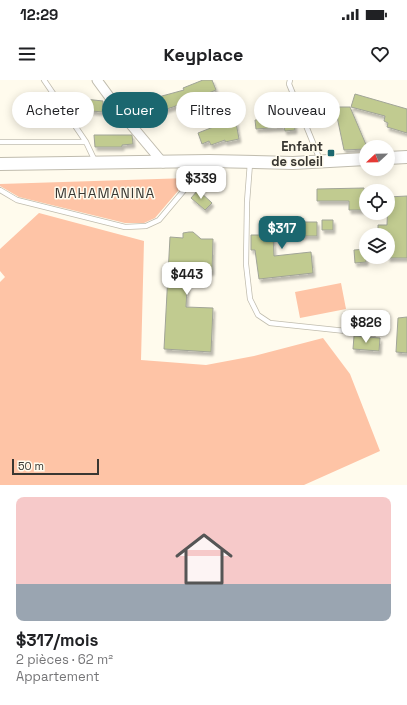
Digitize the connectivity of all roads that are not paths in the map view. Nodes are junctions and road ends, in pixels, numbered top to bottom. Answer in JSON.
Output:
{"nodes":[{"id":1,"x":44,"y":80,"type":"edge"},
{"id":2,"x":96,"y":80,"type":"edge"},
{"id":3,"x":290,"y":80,"type":"edge"},
{"id":4,"x":0,"y":142,"type":"edge"},
{"id":5,"x":86,"y":142,"type":"junction"},
{"id":6,"x":407,"y":157,"type":"edge"},
{"id":7,"x":395,"y":158,"type":"edge"},
{"id":8,"x":359,"y":159,"type":"edge"},
{"id":9,"x":209,"y":162,"type":"junction"},
{"id":10,"x":250,"y":162,"type":"junction"},
{"id":11,"x":320,"y":162,"type":"junction"},
{"id":12,"x":96,"y":163,"type":"junction"},
{"id":13,"x":163,"y":163,"type":"junction"},
{"id":14,"x":0,"y":164,"type":"edge"},
{"id":15,"x":0,"y":190,"type":"edge"},
{"id":16,"x":374,"y":334,"type":"dead end"}],
"edges":[{"from":1,"to":5,"type":"lane"},
{"from":2,"to":13,"type":"street"},
{"from":3,"to":11,"type":"lane"},
{"from":4,"to":5,"type":"lane"},
{"from":5,"to":12,"type":"lane"},
{"from":6,"to":7,"type":"street"},
{"from":8,"to":11,"type":"street"},
{"from":9,"to":10,"type":"street"},
{"from":9,"to":13,"type":"street"},
{"from":9,"to":15,"type":"lane"},
{"from":10,"to":11,"type":"street"},
{"from":10,"to":16,"type":"lane"},
{"from":12,"to":13,"type":"street"},
{"from":12,"to":14,"type":"street"}]}
